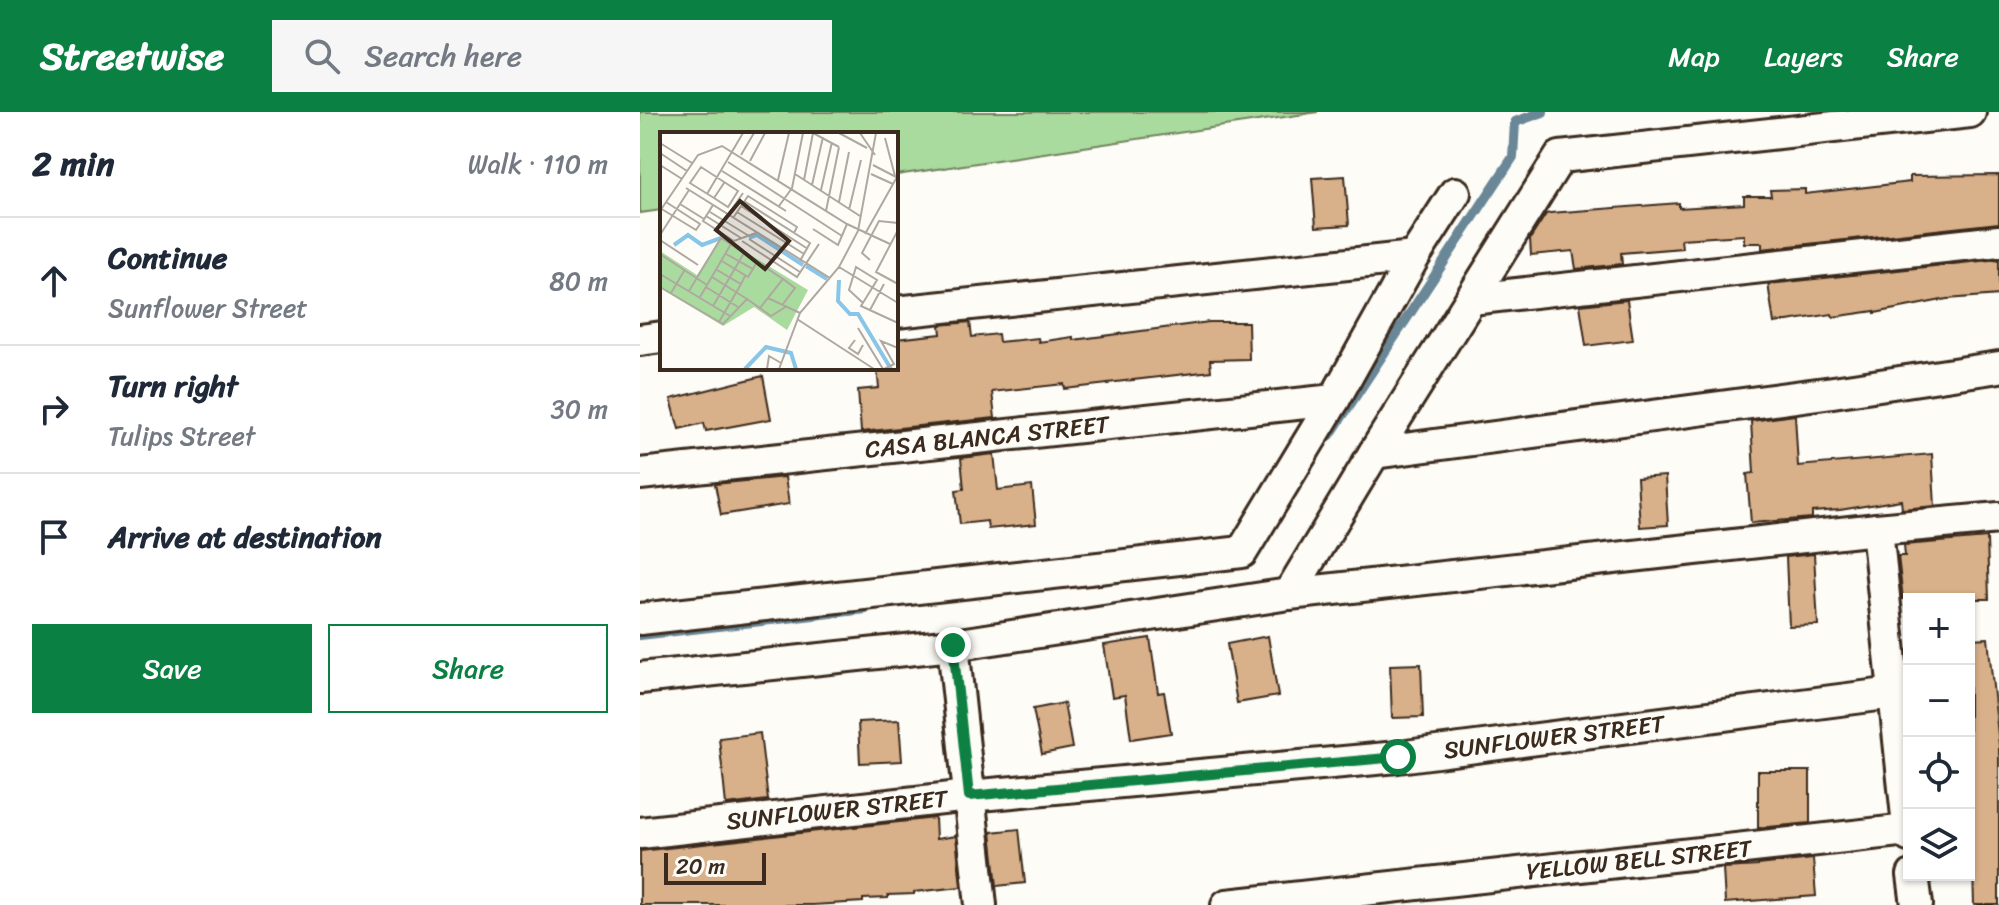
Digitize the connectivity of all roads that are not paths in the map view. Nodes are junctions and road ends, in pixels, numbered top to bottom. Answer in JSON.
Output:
{"nodes":[{"id":1,"x":1970,"y":112,"type":"edge"},
{"id":2,"x":1455,"y":193,"type":"dead end"},
{"id":3,"x":1999,"y":241,"type":"edge"},
{"id":4,"x":1414,"y":257,"type":"junction"},
{"id":5,"x":1471,"y":299,"type":"junction"},
{"id":6,"x":898,"y":312,"type":"edge"},
{"id":7,"x":660,"y":337,"type":"edge"},
{"id":8,"x":640,"y":340,"type":"edge"},
{"id":9,"x":1999,"y":367,"type":"edge"},
{"id":10,"x":1334,"y":400,"type":"junction"},
{"id":11,"x":1374,"y":453,"type":"junction"},
{"id":12,"x":640,"y":474,"type":"edge"},
{"id":13,"x":1999,"y":518,"type":"edge"},
{"id":14,"x":1877,"y":529,"type":"junction"},
{"id":15,"x":1289,"y":594,"type":"junction"},
{"id":16,"x":640,"y":619,"type":"edge"},
{"id":17,"x":953,"y":645,"type":"junction"},
{"id":18,"x":640,"y":678,"type":"edge"},
{"id":19,"x":1894,"y":693,"type":"junction"},
{"id":20,"x":969,"y":796,"type":"junction"},
{"id":21,"x":1906,"y":809,"type":"edge"},
{"id":22,"x":640,"y":833,"type":"edge"},
{"id":23,"x":1903,"y":834,"type":"edge"},
{"id":24,"x":1914,"y":881,"type":"edge"},
{"id":25,"x":981,"y":905,"type":"edge"},
{"id":26,"x":1227,"y":905,"type":"edge"},
{"id":27,"x":1917,"y":905,"type":"edge"}],
"edges":[{"from":1,"to":5,"type":"street"},
{"from":2,"to":4,"type":"street"},
{"from":3,"to":5,"type":"street"},
{"from":4,"to":6,"type":"street"},
{"from":4,"to":10,"type":"street"},
{"from":5,"to":11,"type":"street"},
{"from":7,"to":8,"type":"street"},
{"from":9,"to":11,"type":"street"},
{"from":10,"to":12,"type":"street","name":"CASA BLANCA STREET"},
{"from":10,"to":16,"type":"street"},
{"from":11,"to":15,"type":"street"},
{"from":13,"to":14,"type":"street"},
{"from":14,"to":15,"type":"street"},
{"from":14,"to":19,"type":"street"},
{"from":15,"to":17,"type":"street"},
{"from":17,"to":18,"type":"street"},
{"from":17,"to":20,"type":"street"},
{"from":19,"to":20,"type":"street","name":"SUNFLOWER STREET"},
{"from":19,"to":21,"type":"street"},
{"from":20,"to":22,"type":"street","name":"SUNFLOWER STREET"},
{"from":20,"to":25,"type":"street"},
{"from":23,"to":26,"type":"street","name":"YELLOW BELL STREET"},
{"from":24,"to":27,"type":"street"}]}
